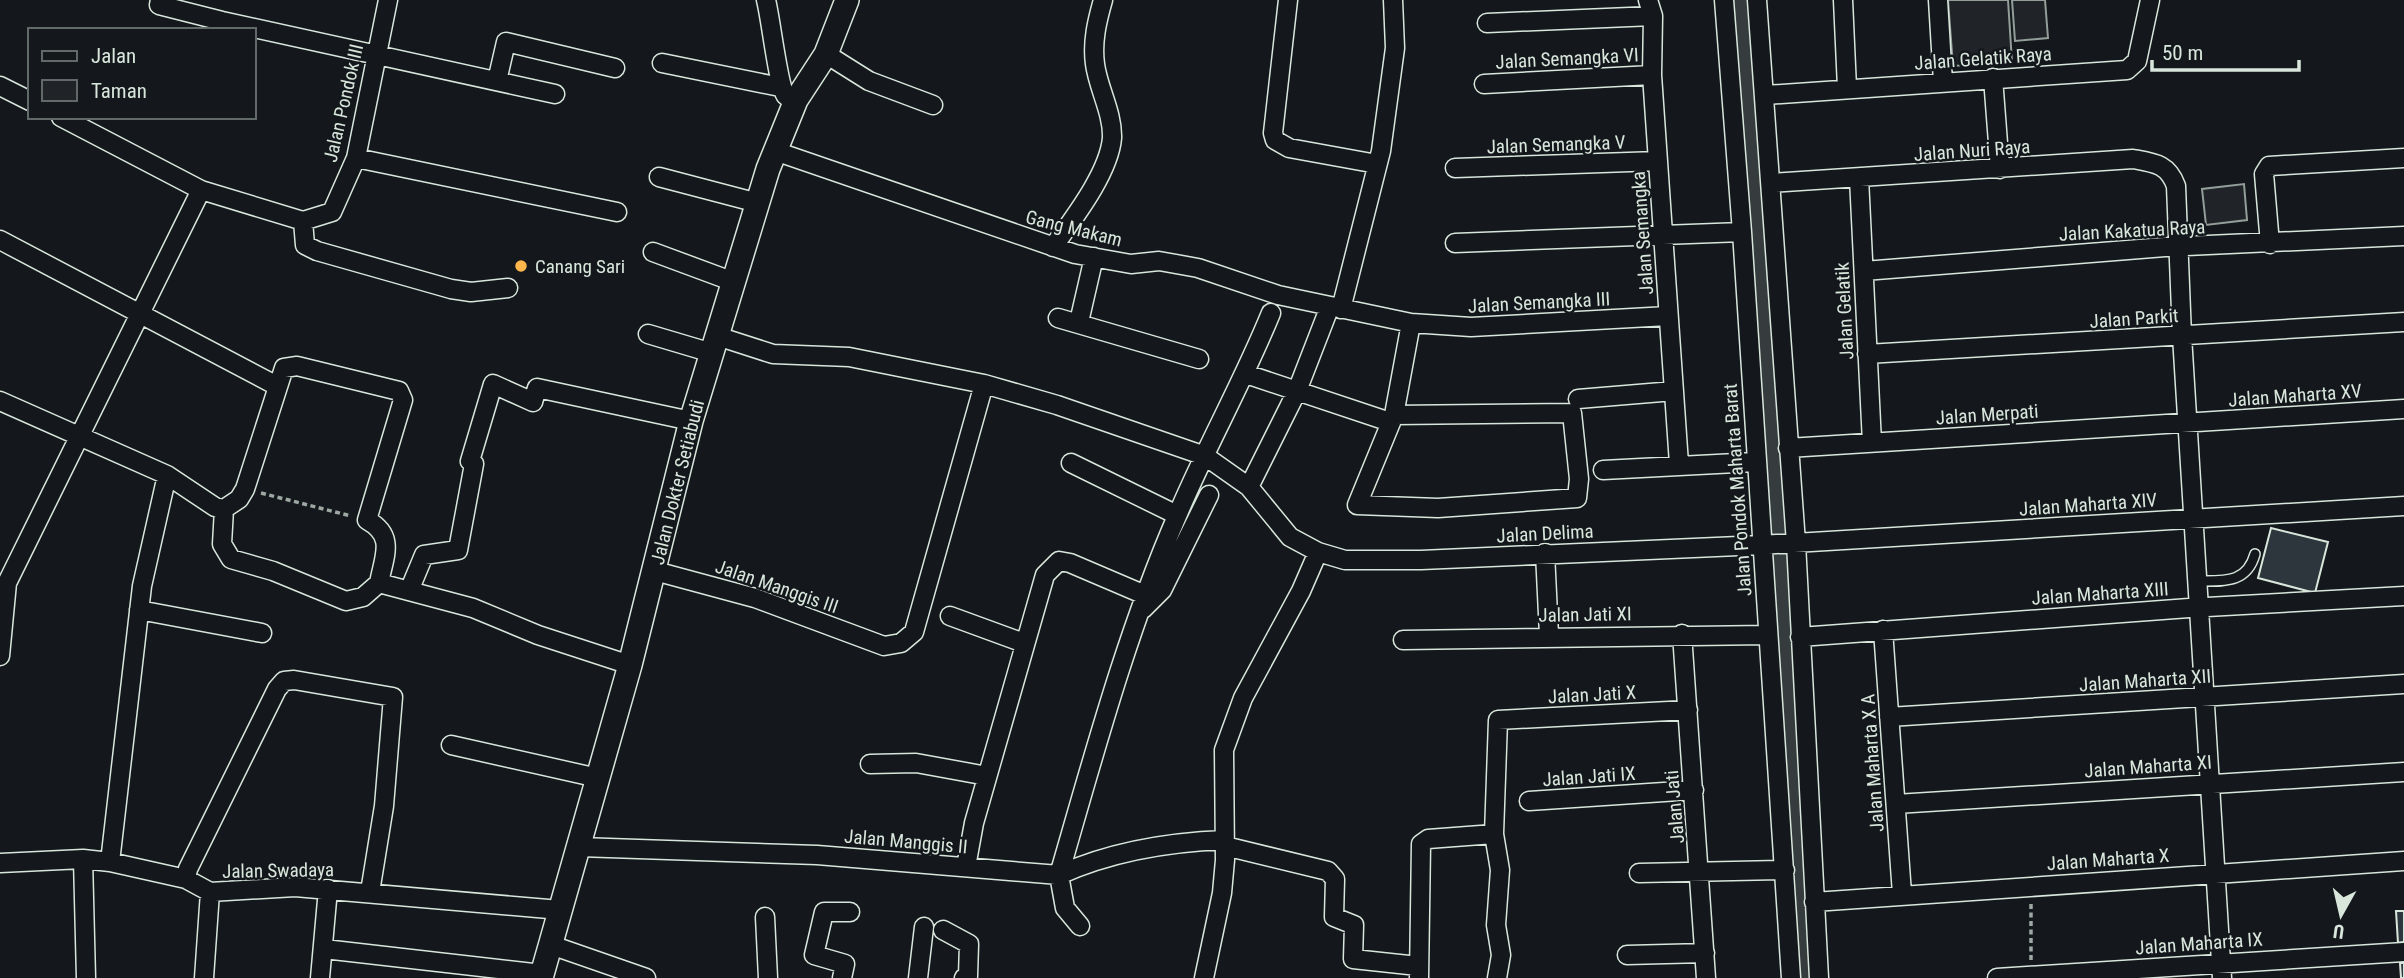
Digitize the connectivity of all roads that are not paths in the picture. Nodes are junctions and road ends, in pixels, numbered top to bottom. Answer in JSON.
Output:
{"nodes":[{"id":1,"x":388,"y":0,"type":"edge"},
{"id":2,"x":766,"y":0,"type":"edge"},
{"id":3,"x":847,"y":0,"type":"edge"},
{"id":4,"x":1103,"y":0,"type":"edge"},
{"id":5,"x":1288,"y":0,"type":"edge"},
{"id":6,"x":1393,"y":0,"type":"edge"},
{"id":7,"x":1724,"y":0,"type":"edge"},
{"id":8,"x":1757,"y":0,"type":"edge"},
{"id":9,"x":1843,"y":0,"type":"edge"},
{"id":10,"x":1938,"y":0,"type":"edge"},
{"id":11,"x":2150,"y":0,"type":"edge"},
{"id":12,"x":160,"y":2,"type":"edge"},
{"id":13,"x":1651,"y":8,"type":"edge"},
{"id":14,"x":1487,"y":23,"type":"dead end"},
{"id":15,"x":251,"y":28,"type":"edge"},
{"id":16,"x":256,"y":29,"type":"edge"},
{"id":17,"x":375,"y":54,"type":"junction"},
{"id":18,"x":826,"y":54,"type":"junction"},
{"id":19,"x":662,"y":63,"type":"dead end"},
{"id":20,"x":615,"y":68,"type":"dead end"},
{"id":21,"x":1652,"y":75,"type":"junction"},
{"id":22,"x":1993,"y":78,"type":"junction"},
{"id":23,"x":497,"y":81,"type":"junction"},
{"id":24,"x":1943,"y":82,"type":"junction"},
{"id":25,"x":1485,"y":84,"type":"dead end"},
{"id":26,"x":0,"y":86,"type":"edge"},
{"id":27,"x":1847,"y":88,"type":"junction"},
{"id":28,"x":788,"y":93,"type":"junction"},
{"id":29,"x":555,"y":94,"type":"dead end"},
{"id":30,"x":1766,"y":95,"type":"junction"},
{"id":31,"x":28,"y":100,"type":"edge"},
{"id":32,"x":933,"y":105,"type":"dead end"},
{"id":33,"x":65,"y":119,"type":"edge"},
{"id":34,"x":775,"y":151,"type":"junction"},
{"id":35,"x":356,"y":158,"type":"junction"},
{"id":36,"x":2404,"y":158,"type":"edge"},
{"id":37,"x":1658,"y":162,"type":"junction"},
{"id":38,"x":1377,"y":164,"type":"junction"},
{"id":39,"x":1455,"y":168,"type":"dead end"},
{"id":40,"x":2000,"y":169,"type":"junction"},
{"id":41,"x":659,"y":177,"type":"dead end"},
{"id":42,"x":1859,"y":177,"type":"junction"},
{"id":43,"x":1771,"y":183,"type":"junction"},
{"id":44,"x":201,"y":190,"type":"junction"},
{"id":45,"x":758,"y":203,"type":"junction"},
{"id":46,"x":617,"y":212,"type":"dead end"},
{"id":47,"x":303,"y":221,"type":"junction"},
{"id":48,"x":1742,"y":232,"type":"junction"},
{"id":49,"x":1662,"y":236,"type":"junction"},
{"id":50,"x":2404,"y":236,"type":"edge"},
{"id":51,"x":0,"y":240,"type":"edge"},
{"id":52,"x":1455,"y":243,"type":"dead end"},
{"id":53,"x":2270,"y":244,"type":"junction"},
{"id":54,"x":1054,"y":247,"type":"junction"},
{"id":55,"x":2178,"y":247,"type":"junction"},
{"id":56,"x":653,"y":252,"type":"dead end"},
{"id":57,"x":1094,"y":257,"type":"junction"},
{"id":58,"x":1864,"y":271,"type":"junction"},
{"id":59,"x":734,"y":282,"type":"junction"},
{"id":60,"x":509,"y":288,"type":"dead end"},
{"id":61,"x":1336,"y":308,"type":"junction"},
{"id":62,"x":1271,"y":313,"type":"dead end"},
{"id":63,"x":140,"y":316,"type":"junction"},
{"id":64,"x":1668,"y":316,"type":"junction"},
{"id":65,"x":1058,"y":318,"type":"dead end"},
{"id":66,"x":2404,"y":322,"type":"edge"},
{"id":67,"x":1079,"y":323,"type":"junction"},
{"id":68,"x":1411,"y":323,"type":"junction"},
{"id":69,"x":648,"y":334,"type":"dead end"},
{"id":70,"x":2182,"y":336,"type":"junction"},
{"id":71,"x":715,"y":345,"type":"junction"},
{"id":72,"x":1867,"y":354,"type":"junction"},
{"id":73,"x":1199,"y":359,"type":"dead end"},
{"id":74,"x":1246,"y":374,"type":"junction"},
{"id":75,"x":984,"y":384,"type":"junction"},
{"id":76,"x":276,"y":386,"type":"junction"},
{"id":77,"x":1297,"y":391,"type":"junction"},
{"id":78,"x":1674,"y":391,"type":"junction"},
{"id":79,"x":1578,"y":399,"type":"dead end"},
{"id":80,"x":0,"y":401,"type":"edge"},
{"id":81,"x":2404,"y":410,"type":"edge"},
{"id":82,"x":1392,"y":418,"type":"junction"},
{"id":83,"x":691,"y":421,"type":"junction"},
{"id":84,"x":2188,"y":423,"type":"junction"},
{"id":85,"x":80,"y":434,"type":"junction"},
{"id":86,"x":1872,"y":443,"type":"junction"},
{"id":87,"x":1788,"y":448,"type":"junction"},
{"id":88,"x":1205,"y":456,"type":"junction"},
{"id":89,"x":1755,"y":462,"type":"junction"},
{"id":90,"x":1071,"y":463,"type":"dead end"},
{"id":91,"x":1679,"y":464,"type":"junction"},
{"id":92,"x":1603,"y":470,"type":"dead end"},
{"id":93,"x":167,"y":475,"type":"junction"},
{"id":94,"x":1249,"y":487,"type":"junction"},
{"id":95,"x":1209,"y":495,"type":"dead end"},
{"id":96,"x":2404,"y":506,"type":"edge"},
{"id":97,"x":224,"y":509,"type":"junction"},
{"id":98,"x":1177,"y":515,"type":"junction"},
{"id":99,"x":2195,"y":519,"type":"junction"},
{"id":100,"x":1780,"y":544,"type":"junction"},
{"id":101,"x":1318,"y":552,"type":"junction"},
{"id":102,"x":1545,"y":553,"type":"junction"},
{"id":103,"x":2255,"y":554,"type":"dead end"},
{"id":104,"x":655,"y":570,"type":"junction"},
{"id":105,"x":2199,"y":581,"type":"junction"},
{"id":106,"x":379,"y":583,"type":"junction"},
{"id":107,"x":409,"y":591,"type":"junction"},
{"id":108,"x":1145,"y":595,"type":"junction"},
{"id":109,"x":2404,"y":596,"type":"edge"},
{"id":110,"x":2200,"y":608,"type":"junction"},
{"id":111,"x":139,"y":610,"type":"junction"},
{"id":112,"x":1139,"y":613,"type":"junction"},
{"id":113,"x":950,"y":616,"type":"dead end"},
{"id":114,"x":1883,"y":630,"type":"junction"},
{"id":115,"x":262,"y":633,"type":"dead end"},
{"id":116,"x":1682,"y":634,"type":"junction"},
{"id":117,"x":1549,"y":635,"type":"junction"},
{"id":118,"x":1767,"y":635,"type":"junction"},
{"id":119,"x":1800,"y":637,"type":"junction"},
{"id":120,"x":1403,"y":640,"type":"dead end"},
{"id":121,"x":1024,"y":643,"type":"junction"},
{"id":122,"x":0,"y":656,"type":"edge"},
{"id":123,"x":630,"y":665,"type":"junction"},
{"id":124,"x":2404,"y":684,"type":"edge"},
{"id":125,"x":2205,"y":698,"type":"junction"},
{"id":126,"x":1688,"y":710,"type":"junction"},
{"id":127,"x":1889,"y":717,"type":"junction"},
{"id":128,"x":451,"y":745,"type":"dead end"},
{"id":129,"x":870,"y":764,"type":"dead end"},
{"id":130,"x":2404,"y":772,"type":"edge"},
{"id":131,"x":987,"y":776,"type":"junction"},
{"id":132,"x":598,"y":778,"type":"junction"},
{"id":133,"x":2210,"y":783,"type":"junction"},
{"id":134,"x":1694,"y":790,"type":"junction"},
{"id":135,"x":1529,"y":801,"type":"dead end"},
{"id":136,"x":1896,"y":804,"type":"junction"},
{"id":137,"x":1494,"y":834,"type":"junction"},
{"id":138,"x":1225,"y":843,"type":"junction"},
{"id":139,"x":579,"y":847,"type":"junction"},
{"id":140,"x":83,"y":859,"type":"junction"},
{"id":141,"x":2404,"y":861,"type":"edge"},
{"id":142,"x":110,"y":862,"type":"junction"},
{"id":143,"x":0,"y":863,"type":"edge"},
{"id":144,"x":966,"y":867,"type":"junction"},
{"id":145,"x":1785,"y":870,"type":"junction"},
{"id":146,"x":1700,"y":872,"type":"junction"},
{"id":147,"x":1639,"y":873,"type":"dead end"},
{"id":148,"x":2216,"y":873,"type":"junction"},
{"id":149,"x":1059,"y":875,"type":"junction"},
{"id":150,"x":186,"y":879,"type":"junction"},
{"id":151,"x":328,"y":889,"type":"junction"},
{"id":152,"x":210,"y":892,"type":"junction"},
{"id":153,"x":370,"y":892,"type":"junction"},
{"id":154,"x":1902,"y":894,"type":"junction"},
{"id":155,"x":1814,"y":902,"type":"junction"},
{"id":156,"x":560,"y":910,"type":"junction"},
{"id":157,"x":850,"y":912,"type":"dead end"},
{"id":158,"x":765,"y":917,"type":"dead end"},
{"id":159,"x":1080,"y":926,"type":"dead end"},
{"id":160,"x":924,"y":927,"type":"dead end"},
{"id":161,"x":943,"y":930,"type":"dead end"},
{"id":162,"x":551,"y":945,"type":"junction"},
{"id":163,"x":324,"y":949,"type":"junction"},
{"id":164,"x":2404,"y":952,"type":"edge"},
{"id":165,"x":1705,"y":953,"type":"junction"},
{"id":166,"x":1626,"y":955,"type":"dead end"},
{"id":167,"x":2222,"y":970,"type":"edge"},
{"id":168,"x":1418,"y":972,"type":"edge"},
{"id":169,"x":542,"y":976,"type":"edge"},
{"id":170,"x":86,"y":978,"type":"edge"},
{"id":171,"x":204,"y":978,"type":"edge"},
{"id":172,"x":320,"y":978,"type":"edge"},
{"id":173,"x":646,"y":978,"type":"edge"},
{"id":174,"x":768,"y":978,"type":"edge"},
{"id":175,"x":842,"y":978,"type":"edge"},
{"id":176,"x":918,"y":978,"type":"edge"},
{"id":177,"x":964,"y":978,"type":"edge"},
{"id":178,"x":1204,"y":978,"type":"edge"},
{"id":179,"x":1497,"y":978,"type":"edge"},
{"id":180,"x":1706,"y":978,"type":"edge"},
{"id":181,"x":1791,"y":978,"type":"edge"},
{"id":182,"x":1819,"y":978,"type":"edge"},
{"id":183,"x":1997,"y":978,"type":"edge"}],
"edges":[{"from":1,"to":17,"type":"street","name":"Jalan Pondok III"},
{"from":2,"to":28,"type":"street"},
{"from":3,"to":18,"type":"street","name":"Jalan Dokter Setiabudi"},
{"from":4,"to":54,"type":"street"},
{"from":5,"to":38,"type":"street"},
{"from":6,"to":38,"type":"street"},
{"from":7,"to":48,"type":"street","name":"Jalan Pondok Maharta Barat"},
{"from":8,"to":30,"type":"street","name":"Jalan Pondok Maharta Barat"},
{"from":9,"to":27,"type":"street"},
{"from":10,"to":24,"type":"street"},
{"from":11,"to":22,"type":"street","name":"Jalan Gelatik Raya"},
{"from":12,"to":15,"type":"street"},
{"from":13,"to":14,"type":"street"},
{"from":13,"to":21,"type":"street","name":"Jalan Semangka"},
{"from":16,"to":17,"type":"street"},
{"from":17,"to":23,"type":"street"},
{"from":17,"to":35,"type":"street","name":"Jalan Pondok III"},
{"from":18,"to":28,"type":"street","name":"Jalan Dokter Setiabudi"},
{"from":18,"to":32,"type":"street"},
{"from":19,"to":28,"type":"street"},
{"from":20,"to":23,"type":"street"},
{"from":21,"to":25,"type":"street","name":"Jalan Semangka VI"},
{"from":21,"to":37,"type":"street","name":"Jalan Semangka"},
{"from":22,"to":24,"type":"street","name":"Jalan Gelatik Raya"},
{"from":22,"to":40,"type":"street"},
{"from":23,"to":29,"type":"street"},
{"from":24,"to":27,"type":"street","name":"Jalan Gelatik Raya"},
{"from":26,"to":31,"type":"street"},
{"from":27,"to":30,"type":"street","name":"Jalan Gelatik Raya"},
{"from":28,"to":34,"type":"street","name":"Jalan Dokter Setiabudi"},
{"from":30,"to":43,"type":"street","name":"Jalan Pondok Maharta Barat"},
{"from":33,"to":44,"type":"street"},
{"from":34,"to":45,"type":"street","name":"Jalan Dokter Setiabudi"},
{"from":34,"to":54,"type":"street","name":"Gang Makam"},
{"from":35,"to":46,"type":"street"},
{"from":35,"to":47,"type":"street","name":"Jalan Pondok III"},
{"from":36,"to":53,"type":"street"},
{"from":37,"to":39,"type":"street","name":"Jalan Semangka V"},
{"from":37,"to":49,"type":"street","name":"Jalan Semangka"},
{"from":38,"to":61,"type":"street"},
{"from":40,"to":42,"type":"street","name":"Jalan Nuri Raya"},
{"from":40,"to":55,"type":"street","name":"Jalan Nuri Raya"},
{"from":41,"to":45,"type":"street"},
{"from":42,"to":43,"type":"street","name":"Jalan Nuri Raya"},
{"from":42,"to":58,"type":"street","name":"Jalan Gelatik"},
{"from":43,"to":87,"type":"street","name":"Jalan Pondok Maharta Barat"},
{"from":44,"to":47,"type":"street"},
{"from":44,"to":63,"type":"street"},
{"from":45,"to":59,"type":"street","name":"Jalan Dokter Setiabudi"},
{"from":47,"to":60,"type":"street"},
{"from":48,"to":49,"type":"street"},
{"from":48,"to":89,"type":"street","name":"Jalan Pondok Maharta Barat"},
{"from":49,"to":52,"type":"street"},
{"from":49,"to":64,"type":"street","name":"Jalan Semangka"},
{"from":50,"to":53,"type":"street","name":"Jalan Kakatua Raya"},
{"from":51,"to":63,"type":"street"},
{"from":53,"to":55,"type":"street","name":"Jalan Kakatua Raya"},
{"from":54,"to":57,"type":"street","name":"Gang Makam"},
{"from":55,"to":58,"type":"street","name":"Jalan Kakatua Raya"},
{"from":55,"to":70,"type":"street"},
{"from":56,"to":59,"type":"street"},
{"from":57,"to":61,"type":"street","name":"Gang Makam"},
{"from":57,"to":67,"type":"street"},
{"from":58,"to":72,"type":"street","name":"Jalan Gelatik"},
{"from":59,"to":71,"type":"street","name":"Jalan Dokter Setiabudi"},
{"from":61,"to":68,"type":"street","name":"Gang Makam"},
{"from":61,"to":77,"type":"street"},
{"from":62,"to":74,"type":"street"},
{"from":63,"to":76,"type":"street"},
{"from":63,"to":85,"type":"street"},
{"from":64,"to":68,"type":"street","name":"Jalan Semangka III"},
{"from":64,"to":78,"type":"street","name":"Jalan Semangka"},
{"from":65,"to":67,"type":"street"},
{"from":66,"to":70,"type":"street","name":"Jalan Parkit"},
{"from":67,"to":73,"type":"street"},
{"from":68,"to":82,"type":"street"},
{"from":69,"to":71,"type":"street","name":"Jalan Delima"},
{"from":70,"to":72,"type":"street","name":"Jalan Parkit"},
{"from":70,"to":84,"type":"street"},
{"from":71,"to":75,"type":"street","name":"Jalan Delima"},
{"from":71,"to":83,"type":"street","name":"Jalan Dokter Setiabudi"},
{"from":72,"to":86,"type":"street","name":"Jalan Gelatik"},
{"from":74,"to":77,"type":"street"},
{"from":74,"to":88,"type":"street"},
{"from":75,"to":88,"type":"street","name":"Jalan Delima"},
{"from":75,"to":104,"type":"street","name":"Jalan Manggis III"},
{"from":76,"to":97,"type":"street"},
{"from":76,"to":106,"type":"street"},
{"from":77,"to":82,"type":"street"},
{"from":77,"to":94,"type":"street"},
{"from":78,"to":79,"type":"street"},
{"from":78,"to":91,"type":"street","name":"Jalan Semangka"},
{"from":80,"to":85,"type":"street"},
{"from":81,"to":84,"type":"street","name":"Jalan Maharta XV"},
{"from":82,"to":82,"type":"street"},
{"from":83,"to":104,"type":"street","name":"Jalan Dokter Setiabudi"},
{"from":83,"to":107,"type":"street"},
{"from":84,"to":86,"type":"street","name":"Jalan Merpati"},
{"from":84,"to":99,"type":"street"},
{"from":85,"to":93,"type":"street"},
{"from":85,"to":122,"type":"street"},
{"from":86,"to":87,"type":"street","name":"Jalan Merpati"},
{"from":87,"to":100,"type":"street","name":"Jalan Pondok Maharta Barat"},
{"from":88,"to":94,"type":"street","name":"Jalan Delima"},
{"from":88,"to":98,"type":"street"},
{"from":89,"to":91,"type":"street"},
{"from":89,"to":100,"type":"street","name":"Jalan Pondok Maharta Barat"},
{"from":90,"to":98,"type":"street"},
{"from":91,"to":92,"type":"street"},
{"from":93,"to":97,"type":"street"},
{"from":93,"to":111,"type":"street"},
{"from":94,"to":101,"type":"street","name":"Jalan Delima"},
{"from":95,"to":112,"type":"street"},
{"from":96,"to":99,"type":"street","name":"Jalan Maharta XIV"},
{"from":97,"to":106,"type":"street"},
{"from":98,"to":108,"type":"street"},
{"from":99,"to":100,"type":"street","name":"Jalan Maharta XIV"},
{"from":99,"to":105,"type":"street"},
{"from":100,"to":102,"type":"street","name":"Jalan Delima"},
{"from":100,"to":118,"type":"street","name":"Jalan Pondok Maharta Barat"},
{"from":100,"to":119,"type":"street","name":"Jalan Pondok Maharta Barat"},
{"from":101,"to":102,"type":"street","name":"Jalan Delima"},
{"from":101,"to":138,"type":"street"},
{"from":102,"to":117,"type":"street"},
{"from":103,"to":105,"type":"lane"},
{"from":104,"to":123,"type":"street","name":"Jalan Dokter Setiabudi"},
{"from":105,"to":110,"type":"street"},
{"from":106,"to":107,"type":"street"},
{"from":107,"to":123,"type":"street"},
{"from":108,"to":112,"type":"street"},
{"from":108,"to":121,"type":"street"},
{"from":109,"to":110,"type":"street","name":"Jalan Maharta XIII"},
{"from":110,"to":114,"type":"street","name":"Jalan Maharta XIII"},
{"from":110,"to":125,"type":"street"},
{"from":111,"to":115,"type":"street"},
{"from":111,"to":142,"type":"street"},
{"from":112,"to":149,"type":"street"},
{"from":113,"to":121,"type":"street"},
{"from":114,"to":119,"type":"street","name":"Jalan Maharta XIII"},
{"from":114,"to":127,"type":"street","name":"Jalan Maharta X A"},
{"from":116,"to":117,"type":"street","name":"Jalan Jati XI"},
{"from":116,"to":118,"type":"street","name":"Jalan Jati XI"},
{"from":116,"to":126,"type":"street","name":"Jalan Jati"},
{"from":117,"to":120,"type":"street","name":"Jalan Jati XI"},
{"from":118,"to":145,"type":"street","name":"Jalan Pondok Maharta Barat"},
{"from":119,"to":155,"type":"street","name":"Jalan Pondok Maharta Barat"},
{"from":121,"to":131,"type":"street"},
{"from":123,"to":132,"type":"street","name":"Jalan Dokter Setiabudi"},
{"from":124,"to":125,"type":"street","name":"Jalan Maharta XII"},
{"from":125,"to":127,"type":"street","name":"Jalan Maharta XII"},
{"from":125,"to":133,"type":"street"},
{"from":126,"to":134,"type":"street","name":"Jalan Jati"},
{"from":126,"to":137,"type":"street","name":"Jalan Jati X"},
{"from":127,"to":136,"type":"street","name":"Jalan Maharta X A"},
{"from":128,"to":132,"type":"street"},
{"from":129,"to":131,"type":"street"},
{"from":130,"to":133,"type":"street","name":"Jalan Maharta XI"},
{"from":131,"to":144,"type":"street"},
{"from":132,"to":139,"type":"street","name":"Jalan Dokter Setiabudi"},
{"from":133,"to":136,"type":"street","name":"Jalan Maharta XI"},
{"from":133,"to":148,"type":"street"},
{"from":134,"to":135,"type":"street","name":"Jalan Jati IX"},
{"from":134,"to":146,"type":"street","name":"Jalan Jati"},
{"from":136,"to":154,"type":"street","name":"Jalan Maharta X A"},
{"from":137,"to":168,"type":"street"},
{"from":137,"to":179,"type":"street"},
{"from":138,"to":149,"type":"street","name":"Jalan Manggis II"},
{"from":138,"to":168,"type":"street","name":"Jalan Manggis II"},
{"from":138,"to":178,"type":"street"},
{"from":139,"to":144,"type":"street","name":"Jalan Manggis II"},
{"from":139,"to":156,"type":"street","name":"Jalan Dokter Setiabudi"},
{"from":140,"to":142,"type":"street","name":"Jalan Swadaya"},
{"from":140,"to":143,"type":"street","name":"Jalan Swadaya"},
{"from":140,"to":170,"type":"street"},
{"from":141,"to":148,"type":"street","name":"Jalan Maharta X"},
{"from":142,"to":150,"type":"street","name":"Jalan Swadaya"},
{"from":144,"to":149,"type":"street","name":"Jalan Manggis II"},
{"from":145,"to":146,"type":"street"},
{"from":145,"to":181,"type":"street","name":"Jalan Pondok Maharta Barat"},
{"from":146,"to":147,"type":"street"},
{"from":146,"to":165,"type":"street","name":"Jalan Jati"},
{"from":148,"to":154,"type":"street","name":"Jalan Maharta X"},
{"from":148,"to":167,"type":"street"},
{"from":149,"to":159,"type":"street"},
{"from":150,"to":152,"type":"street","name":"Jalan Swadaya"},
{"from":150,"to":153,"type":"street"},
{"from":151,"to":152,"type":"street","name":"Jalan Swadaya"},
{"from":151,"to":153,"type":"street","name":"Jalan Swadaya"},
{"from":151,"to":163,"type":"street"},
{"from":152,"to":171,"type":"street"},
{"from":153,"to":156,"type":"street","name":"Jalan Swadaya"},
{"from":154,"to":155,"type":"street","name":"Jalan Maharta X"},
{"from":155,"to":182,"type":"street","name":"Jalan Pondok Maharta Barat"},
{"from":156,"to":162,"type":"street","name":"Jalan Dokter Setiabudi"},
{"from":157,"to":175,"type":"street"},
{"from":158,"to":174,"type":"street"},
{"from":160,"to":176,"type":"street"},
{"from":161,"to":177,"type":"street"},
{"from":162,"to":169,"type":"street","name":"Jalan Dokter Setiabudi"},
{"from":162,"to":173,"type":"street"},
{"from":163,"to":169,"type":"street"},
{"from":163,"to":172,"type":"street"},
{"from":164,"to":167,"type":"street","name":"Jalan Maharta IX"},
{"from":165,"to":166,"type":"street"},
{"from":165,"to":180,"type":"street","name":"Jalan Jati"},
{"from":167,"to":183,"type":"street","name":"Jalan Maharta IX"}]}
